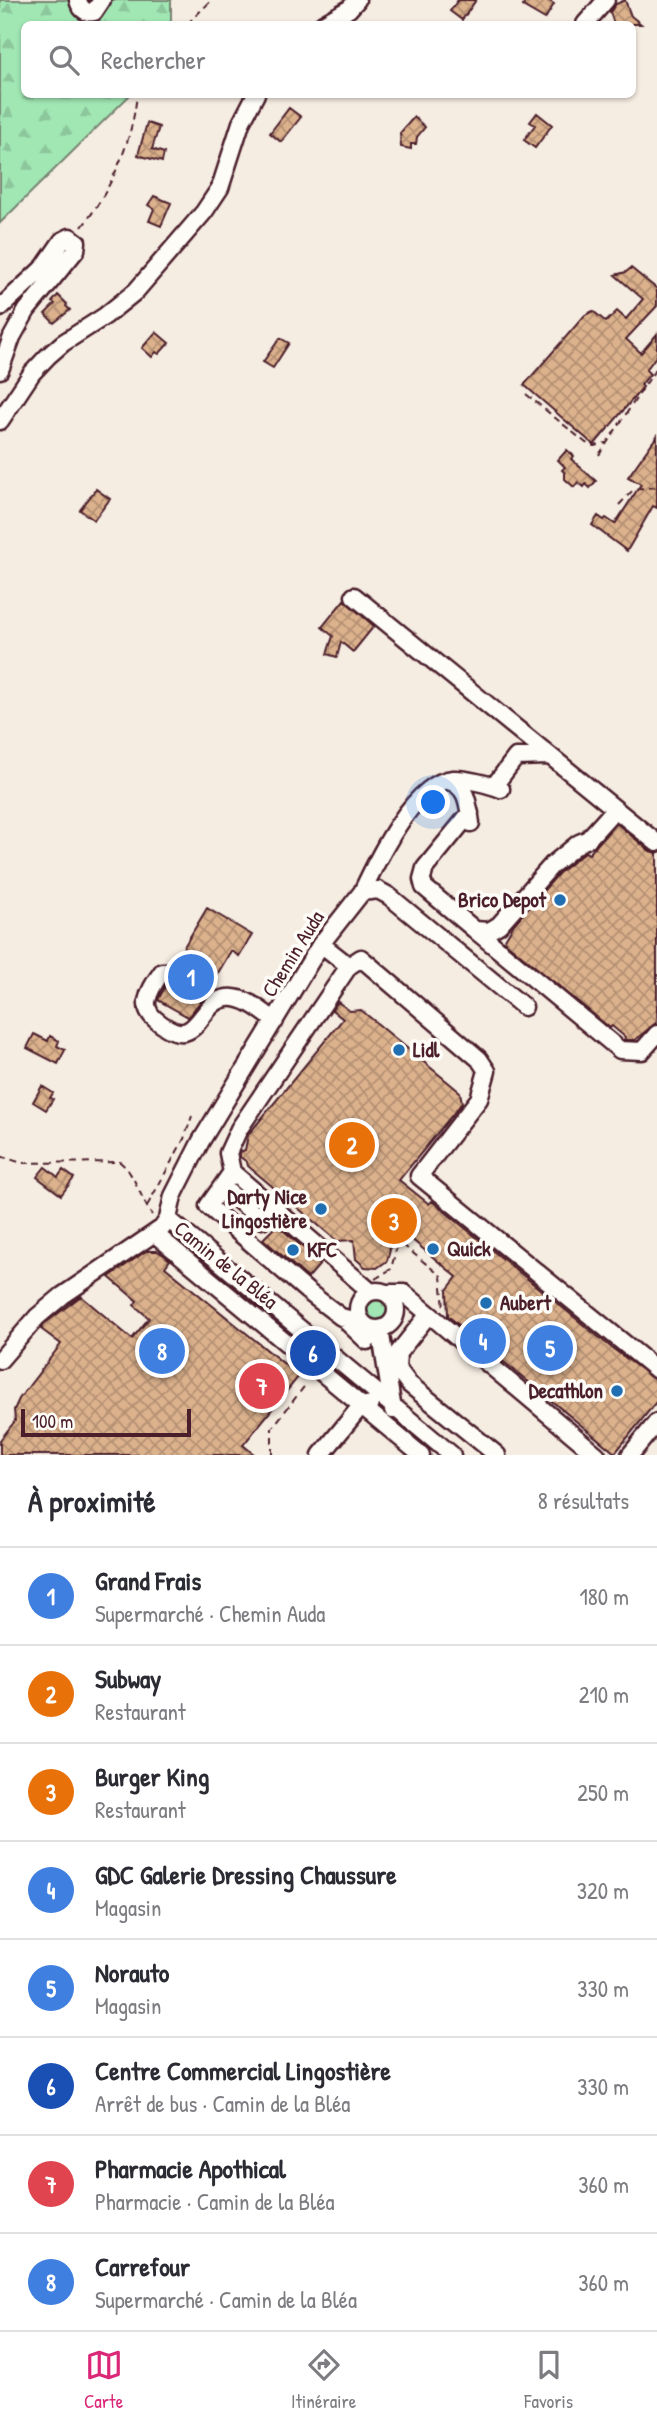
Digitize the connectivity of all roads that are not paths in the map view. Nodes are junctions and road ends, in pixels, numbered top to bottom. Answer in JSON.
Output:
{"nodes":[{"id":1,"x":78,"y":0,"type":"edge"},
{"id":2,"x":102,"y":0,"type":"edge"},
{"id":3,"x":357,"y":0,"type":"edge"},
{"id":4,"x":606,"y":0,"type":"edge"},
{"id":5,"x":328,"y":21,"type":"edge"},
{"id":6,"x":588,"y":21,"type":"edge"},
{"id":7,"x":254,"y":98,"type":"edge"},
{"id":8,"x":0,"y":308,"type":"edge"},
{"id":9,"x":0,"y":370,"type":"edge"},
{"id":10,"x":0,"y":421,"type":"edge"},
{"id":11,"x":354,"y":596,"type":"dead end"},
{"id":12,"x":549,"y":756,"type":"junction"},
{"id":13,"x":447,"y":780,"type":"junction"},
{"id":14,"x":615,"y":809,"type":"junction"},
{"id":15,"x":657,"y":843,"type":"edge"},
{"id":16,"x":362,"y":892,"type":"junction"},
{"id":17,"x":475,"y":930,"type":"junction"},
{"id":18,"x":321,"y":944,"type":"junction"},
{"id":19,"x":349,"y":966,"type":"junction"},
{"id":20,"x":187,"y":982,"type":"dead end"},
{"id":21,"x":524,"y":1007,"type":"dead end"},
{"id":22,"x":275,"y":1021,"type":"junction"},
{"id":23,"x":657,"y":1034,"type":"edge"},
{"id":24,"x":232,"y":1171,"type":"junction"},
{"id":25,"x":222,"y":1187,"type":"junction"},
{"id":26,"x":262,"y":1220,"type":"dead end"},
{"id":27,"x":161,"y":1227,"type":"junction"},
{"id":28,"x":379,"y":1293,"type":"junction"},
{"id":29,"x":429,"y":1314,"type":"junction"},
{"id":30,"x":341,"y":1317,"type":"junction"},
{"id":31,"x":359,"y":1317,"type":"junction"},
{"id":32,"x":380,"y":1329,"type":"junction"},
{"id":33,"x":367,"y":1340,"type":"dead end"},
{"id":34,"x":0,"y":1360,"type":"edge"},
{"id":35,"x":657,"y":1370,"type":"edge"},
{"id":36,"x":390,"y":1405,"type":"junction"},
{"id":37,"x":361,"y":1406,"type":"junction"},
{"id":38,"x":657,"y":1422,"type":"edge"},
{"id":39,"x":321,"y":1455,"type":"edge"},
{"id":40,"x":421,"y":1455,"type":"edge"},
{"id":41,"x":429,"y":1455,"type":"edge"},
{"id":42,"x":452,"y":1455,"type":"edge"},
{"id":43,"x":497,"y":1455,"type":"edge"},
{"id":44,"x":597,"y":1455,"type":"edge"},
{"id":45,"x":630,"y":1455,"type":"edge"}],
"edges":[{"from":1,"to":2,"type":"street"},
{"from":3,"to":5,"type":"street"},
{"from":4,"to":6,"type":"street"},
{"from":7,"to":10,"type":"street"},
{"from":8,"to":9,"type":"street"},
{"from":11,"to":12,"type":"street"},
{"from":12,"to":13,"type":"street"},
{"from":12,"to":14,"type":"street"},
{"from":13,"to":16,"type":"street","name":"Chemin Auda"},
{"from":13,"to":17,"type":"street"},
{"from":14,"to":15,"type":"street"},
{"from":14,"to":17,"type":"street"},
{"from":16,"to":18,"type":"street","name":"Chemin Auda"},
{"from":16,"to":21,"type":"street"},
{"from":17,"to":23,"type":"street"},
{"from":18,"to":19,"type":"street"},
{"from":18,"to":22,"type":"street","name":"Chemin Auda"},
{"from":19,"to":24,"type":"street"},
{"from":19,"to":35,"type":"street"},
{"from":20,"to":22,"type":"street"},
{"from":22,"to":27,"type":"street","name":"Chemin Auda"},
{"from":24,"to":25,"type":"street"},
{"from":24,"to":28,"type":"street"},
{"from":25,"to":26,"type":"street"},
{"from":25,"to":30,"type":"street"},
{"from":27,"to":34,"type":"street","name":"Camin de la Bléa"},
{"from":27,"to":36,"type":"street","name":"Camin de la Bléa"},
{"from":27,"to":37,"type":"street","name":"Camin de la Bléa"},
{"from":28,"to":29,"type":"street"},
{"from":28,"to":31,"type":"street"},
{"from":28,"to":32,"type":"street"},
{"from":29,"to":43,"type":"street"},
{"from":29,"to":44,"type":"street"},
{"from":30,"to":31,"type":"street"},
{"from":30,"to":33,"type":"street"},
{"from":31,"to":32,"type":"street"},
{"from":32,"to":36,"type":"street"},
{"from":36,"to":37,"type":"street"},
{"from":36,"to":41,"type":"street"},
{"from":36,"to":42,"type":"street","name":"Camin de la Bléa"},
{"from":37,"to":39,"type":"street"},
{"from":37,"to":40,"type":"street","name":"Camin de la Bléa"},
{"from":38,"to":45,"type":"street"}]}
